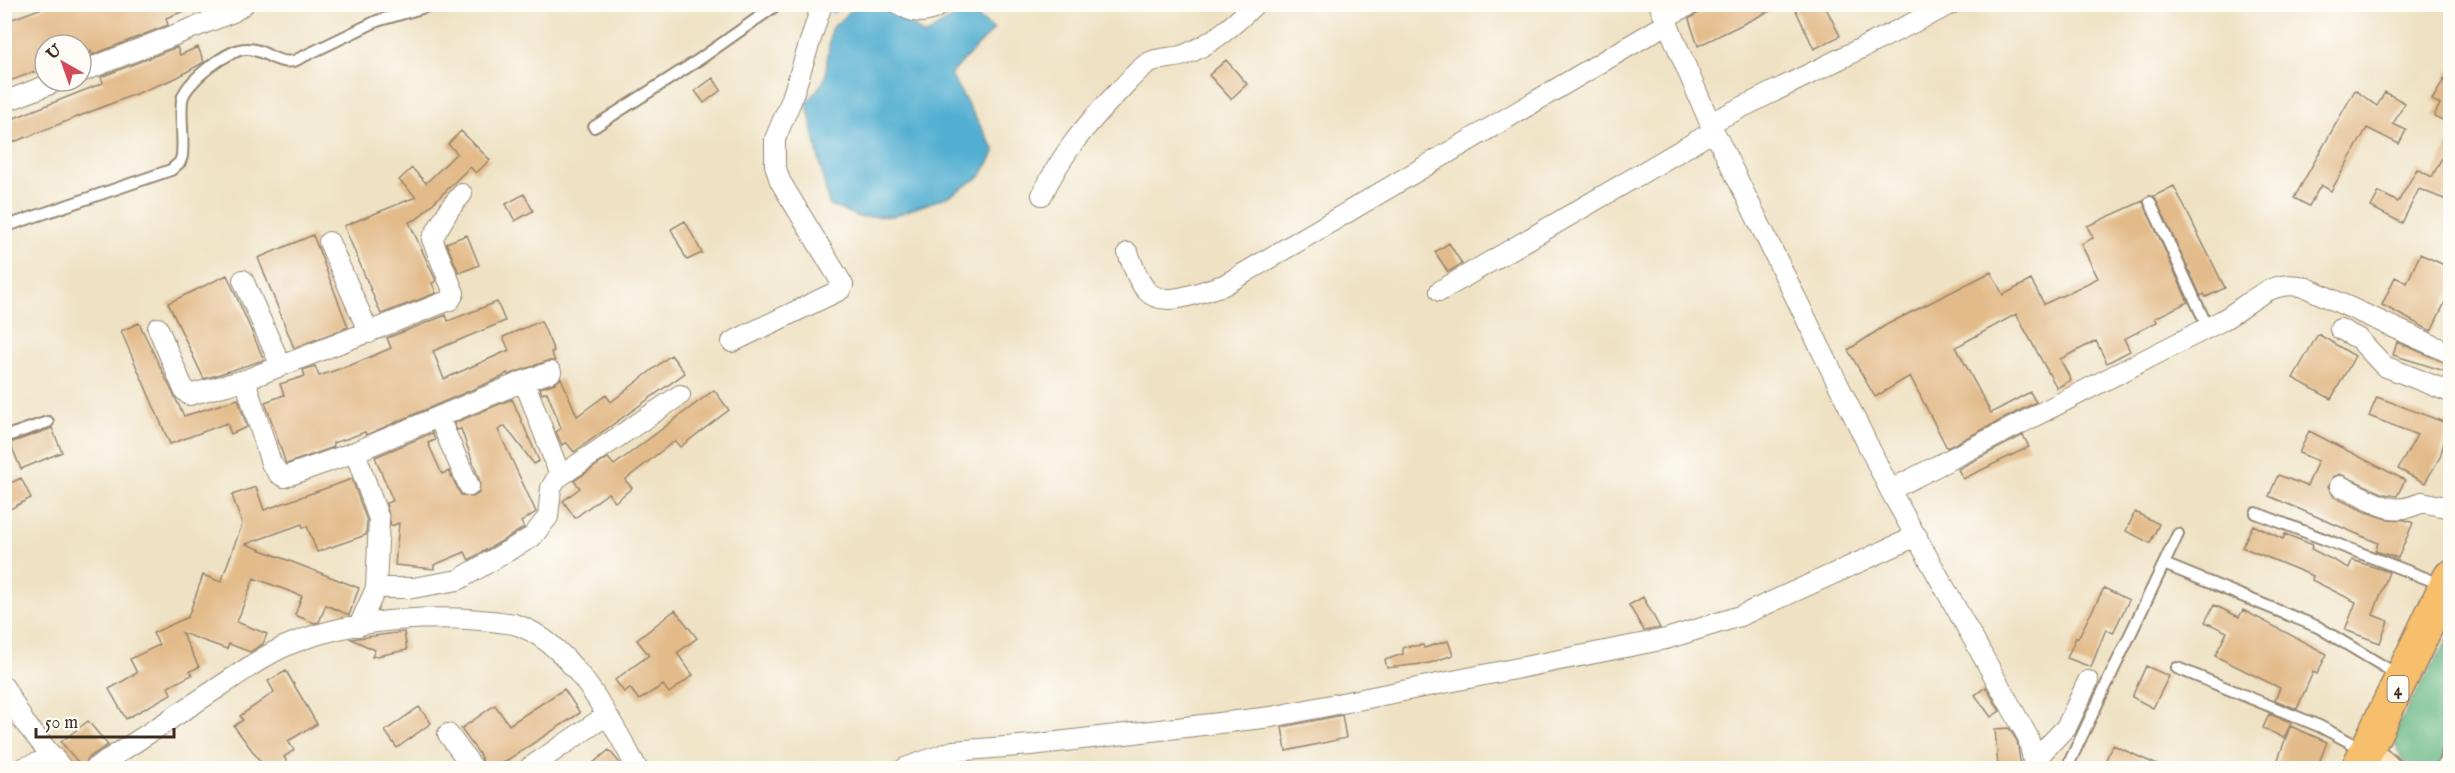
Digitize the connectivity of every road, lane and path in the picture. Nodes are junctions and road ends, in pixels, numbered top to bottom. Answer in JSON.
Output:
{"nodes":[{"id":1,"x":244,"y":4,"type":"edge"},
{"id":2,"x":435,"y":4,"type":"edge"},
{"id":3,"x":778,"y":4,"type":"edge"},
{"id":4,"x":822,"y":4,"type":"edge"},
{"id":5,"x":899,"y":4,"type":"edge"},
{"id":6,"x":941,"y":4,"type":"edge"},
{"id":7,"x":1255,"y":4,"type":"edge"},
{"id":8,"x":1692,"y":4,"type":"edge"},
{"id":9,"x":1951,"y":4,"type":"edge"},
{"id":10,"x":1664,"y":15,"type":"edge"},
{"id":11,"x":93,"y":67,"type":"edge"},
{"id":12,"x":33,"y":91,"type":"edge"},
{"id":13,"x":4,"y":102,"type":"edge"},
{"id":14,"x":1712,"y":127,"type":"junction"},
{"id":15,"x":594,"y":128,"type":"dead end"},
{"id":16,"x":462,"y":194,"type":"dead end"},
{"id":17,"x":1042,"y":195,"type":"dead end"},
{"id":18,"x":2150,"y":202,"type":"dead end"},
{"id":19,"x":4,"y":228,"type":"edge"},
{"id":20,"x":329,"y":242,"type":"dead end"},
{"id":21,"x":1128,"y":253,"type":"dead end"},
{"id":22,"x":243,"y":280,"type":"dead end"},
{"id":23,"x":1440,"y":291,"type":"dead end"},
{"id":24,"x":158,"y":328,"type":"dead end"},
{"id":25,"x":2208,"y":328,"type":"junction"},
{"id":26,"x":2340,"y":328,"type":"dead end"},
{"id":27,"x":369,"y":333,"type":"junction"},
{"id":28,"x":732,"y":342,"type":"dead end"},
{"id":29,"x":2451,"y":353,"type":"edge"},
{"id":30,"x":281,"y":366,"type":"junction"},
{"id":31,"x":552,"y":372,"type":"dead end"},
{"id":32,"x":245,"y":380,"type":"junction"},
{"id":33,"x":524,"y":381,"type":"junction"},
{"id":34,"x":2451,"y":392,"type":"edge"},
{"id":35,"x":680,"y":395,"type":"dead end"},
{"id":36,"x":439,"y":418,"type":"junction"},
{"id":37,"x":48,"y":422,"type":"dead end"},
{"id":38,"x":4,"y":437,"type":"edge"},
{"id":39,"x":355,"y":453,"type":"junction"},
{"id":40,"x":560,"y":475,"type":"junction"},
{"id":41,"x":470,"y":486,"type":"dead end"},
{"id":42,"x":2340,"y":486,"type":"dead end"},
{"id":43,"x":1890,"y":490,"type":"junction"},
{"id":44,"x":2451,"y":508,"type":"edge"},
{"id":45,"x":2256,"y":513,"type":"dead end"},
{"id":46,"x":2178,"y":534,"type":"dead end"},
{"id":47,"x":1917,"y":536,"type":"junction"},
{"id":48,"x":2164,"y":564,"type":"junction"},
{"id":49,"x":376,"y":588,"type":"junction"},
{"id":50,"x":2446,"y":596,"type":"edge"},
{"id":51,"x":358,"y":626,"type":"junction"},
{"id":52,"x":2177,"y":668,"type":"dead end"},
{"id":53,"x":2403,"y":679,"type":"junction"},
{"id":54,"x":2088,"y":681,"type":"dead end"},
{"id":55,"x":4,"y":687,"type":"edge"},
{"id":56,"x":607,"y":716,"type":"junction"},
{"id":57,"x":448,"y":734,"type":"dead end"},
{"id":58,"x":2451,"y":746,"type":"edge"},
{"id":59,"x":2070,"y":761,"type":"dead end"},
{"id":60,"x":56,"y":763,"type":"edge"},
{"id":61,"x":2370,"y":763,"type":"edge"},
{"id":62,"x":2035,"y":764,"type":"edge"},
{"id":63,"x":24,"y":768,"type":"edge"},
{"id":64,"x":95,"y":768,"type":"edge"},
{"id":65,"x":472,"y":768,"type":"edge"},
{"id":66,"x":529,"y":768,"type":"edge"},
{"id":67,"x":637,"y":768,"type":"edge"},
{"id":68,"x":905,"y":768,"type":"edge"},
{"id":69,"x":2442,"y":768,"type":"edge"}],
"edges":[{"from":1,"to":11,"type":"street"},
{"from":2,"to":19,"type":"lane"},
{"from":3,"to":15,"type":"lane"},
{"from":4,"to":28,"type":"street"},
{"from":5,"to":6,"type":"street"},
{"from":7,"to":17,"type":"street"},
{"from":8,"to":10,"type":"street"},
{"from":9,"to":14,"type":"street"},
{"from":10,"to":14,"type":"street"},
{"from":10,"to":21,"type":"street"},
{"from":12,"to":13,"type":"street"},
{"from":14,"to":23,"type":"street"},
{"from":14,"to":43,"type":"street"},
{"from":16,"to":27,"type":"street"},
{"from":18,"to":25,"type":"lane"},
{"from":20,"to":27,"type":"street"},
{"from":22,"to":30,"type":"street"},
{"from":24,"to":32,"type":"street"},
{"from":25,"to":29,"type":"street"},
{"from":25,"to":43,"type":"street"},
{"from":26,"to":34,"type":"street"},
{"from":27,"to":30,"type":"street"},
{"from":30,"to":32,"type":"street"},
{"from":31,"to":33,"type":"street"},
{"from":32,"to":39,"type":"street"},
{"from":33,"to":36,"type":"street"},
{"from":33,"to":40,"type":"street"},
{"from":35,"to":40,"type":"street"},
{"from":36,"to":39,"type":"street"},
{"from":36,"to":41,"type":"street"},
{"from":37,"to":38,"type":"lane"},
{"from":39,"to":49,"type":"street"},
{"from":40,"to":49,"type":"street"},
{"from":42,"to":44,"type":"street"},
{"from":43,"to":47,"type":"street"},
{"from":45,"to":50,"type":"lane"},
{"from":46,"to":48,"type":"lane"},
{"from":47,"to":62,"type":"street"},
{"from":47,"to":68,"type":"street"},
{"from":48,"to":53,"type":"lane"},
{"from":48,"to":59,"type":"lane"},
{"from":49,"to":51,"type":"street"},
{"from":50,"to":53,"type":"highway","number":"4"},
{"from":51,"to":56,"type":"street"},
{"from":51,"to":64,"type":"street"},
{"from":52,"to":61,"type":"lane"},
{"from":53,"to":61,"type":"highway","number":"4"},
{"from":54,"to":62,"type":"street"},
{"from":55,"to":60,"type":"street"},
{"from":56,"to":66,"type":"street"},
{"from":56,"to":67,"type":"street"},
{"from":57,"to":65,"type":"street"},
{"from":58,"to":69,"type":"lane"},
{"from":60,"to":63,"type":"street"}]}
